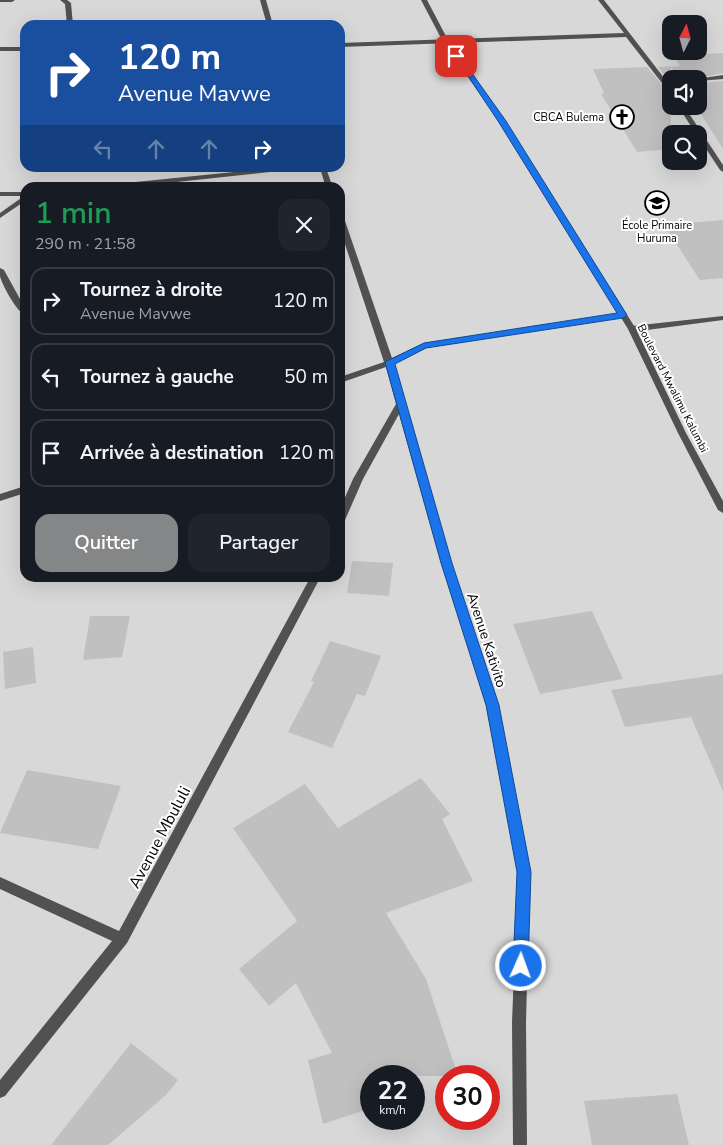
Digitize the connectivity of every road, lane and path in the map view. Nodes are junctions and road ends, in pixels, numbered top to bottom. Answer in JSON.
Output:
{"nodes":[{"id":1,"x":0,"y":0,"type":"edge"},
{"id":2,"x":12,"y":0,"type":"edge"},
{"id":3,"x":63,"y":0,"type":"edge"},
{"id":4,"x":263,"y":0,"type":"edge"},
{"id":5,"x":424,"y":0,"type":"edge"},
{"id":6,"x":602,"y":0,"type":"edge"},
{"id":7,"x":70,"y":20,"type":"edge"},
{"id":8,"x":269,"y":20,"type":"edge"},
{"id":9,"x":629,"y":35,"type":"junction"},
{"id":10,"x":445,"y":40,"type":"junction"},
{"id":11,"x":345,"y":45,"type":"edge"},
{"id":12,"x":0,"y":49,"type":"edge"},
{"id":13,"x":20,"y":49,"type":"edge"},
{"id":14,"x":662,"y":75,"type":"edge"},
{"id":15,"x":723,"y":77,"type":"edge"},
{"id":16,"x":707,"y":78,"type":"edge"},
{"id":17,"x":687,"y":115,"type":"edge"},
{"id":18,"x":723,"y":170,"type":"edge"},
{"id":19,"x":250,"y":172,"type":"edge"},
{"id":20,"x":154,"y":182,"type":"edge"},
{"id":21,"x":0,"y":194,"type":"edge"},
{"id":22,"x":20,"y":194,"type":"edge"},
{"id":23,"x":20,"y":202,"type":"edge"},
{"id":24,"x":0,"y":216,"type":"edge"},
{"id":25,"x":345,"y":233,"type":"edge"},
{"id":26,"x":0,"y":270,"type":"edge"},
{"id":27,"x":20,"y":307,"type":"edge"},
{"id":28,"x":623,"y":315,"type":"junction"},
{"id":29,"x":723,"y":318,"type":"edge"},
{"id":30,"x":632,"y":330,"type":"junction"},
{"id":31,"x":389,"y":362,"type":"junction"},
{"id":32,"x":345,"y":378,"type":"edge"},
{"id":33,"x":400,"y":405,"type":"junction"},
{"id":34,"x":20,"y":491,"type":"edge"},
{"id":35,"x":0,"y":498,"type":"edge"},
{"id":36,"x":345,"y":509,"type":"edge"},
{"id":37,"x":723,"y":510,"type":"edge"},
{"id":38,"x":313,"y":582,"type":"edge"},
{"id":39,"x":0,"y":883,"type":"edge"},
{"id":40,"x":122,"y":939,"type":"junction"},
{"id":41,"x":0,"y":1091,"type":"edge"},
{"id":42,"x":520,"y":1145,"type":"edge"}],
"edges":[{"from":1,"to":2,"type":"street"},
{"from":3,"to":7,"type":"street"},
{"from":4,"to":8,"type":"street"},
{"from":5,"to":10,"type":"street","name":"Boulevard Mwalimu Kalumbi"},
{"from":6,"to":9,"type":"street"},
{"from":9,"to":10,"type":"street"},
{"from":9,"to":14,"type":"street"},
{"from":10,"to":11,"type":"street"},
{"from":10,"to":28,"type":"street","name":"Boulevard Mwalimu Kalumbi"},
{"from":12,"to":13,"type":"street"},
{"from":15,"to":16,"type":"street"},
{"from":17,"to":18,"type":"street"},
{"from":19,"to":20,"type":"street"},
{"from":21,"to":22,"type":"street"},
{"from":23,"to":24,"type":"street"},
{"from":25,"to":31,"type":"street","name":"Avenue Kativito"},
{"from":26,"to":27,"type":"street"},
{"from":28,"to":30,"type":"street","name":"Boulevard Mwalimu Kalumbi"},
{"from":28,"to":31,"type":"street"},
{"from":29,"to":30,"type":"street"},
{"from":30,"to":37,"type":"street","name":"Boulevard Mwalimu Kalumbi"},
{"from":31,"to":32,"type":"street"},
{"from":31,"to":33,"type":"street","name":"Avenue Kativito"},
{"from":33,"to":36,"type":"street"},
{"from":33,"to":42,"type":"street","name":"Avenue Kativito"},
{"from":34,"to":35,"type":"street"},
{"from":38,"to":40,"type":"street","name":"Avenue Mbululi"},
{"from":39,"to":40,"type":"street"},
{"from":40,"to":41,"type":"street","name":"Avenue Mbululi"}]}
